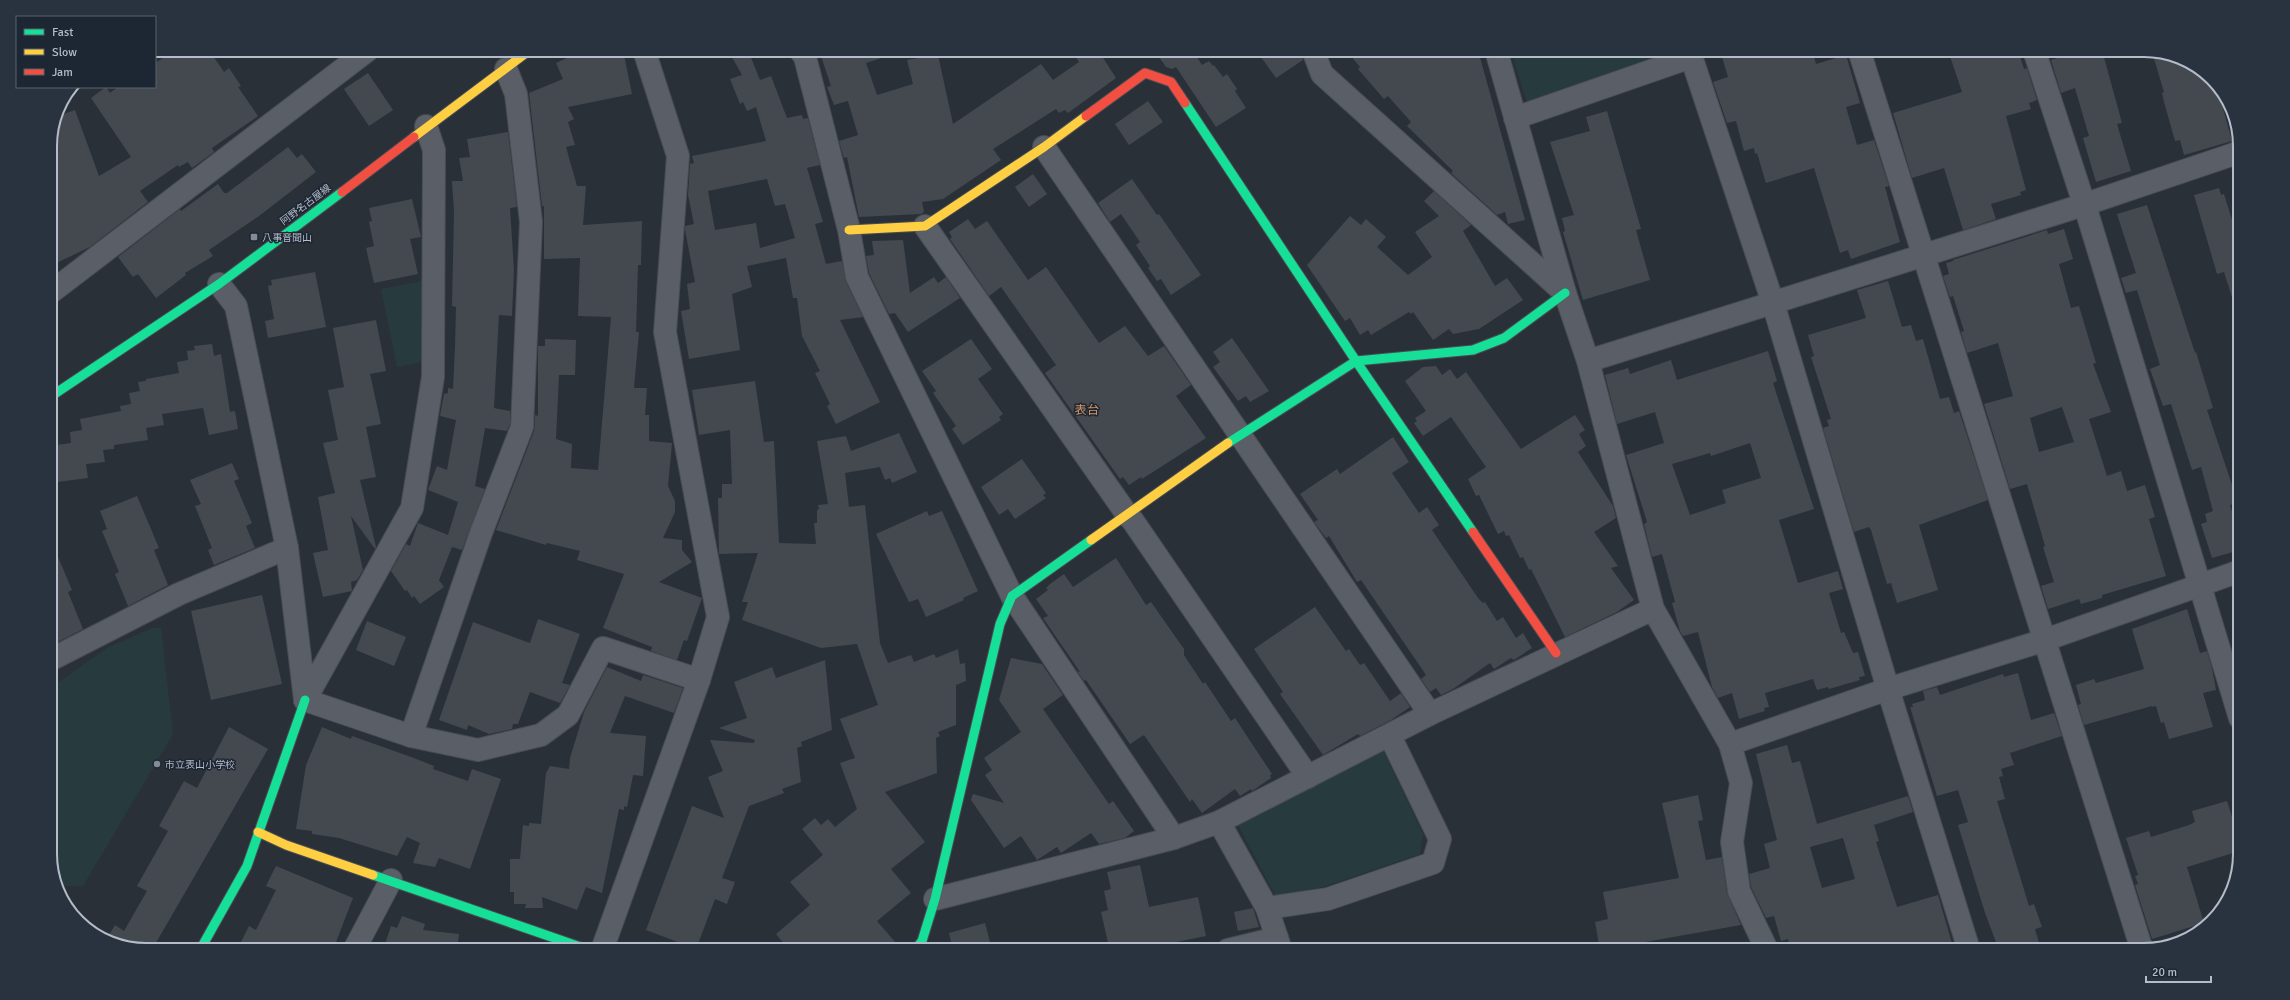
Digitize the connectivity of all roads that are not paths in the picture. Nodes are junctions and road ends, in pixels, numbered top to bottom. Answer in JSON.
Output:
{"nodes":[{"id":1,"x":359,"y":57,"type":"edge"},
{"id":2,"x":521,"y":57,"type":"edge"},
{"id":3,"x":646,"y":57,"type":"edge"},
{"id":4,"x":805,"y":57,"type":"edge"},
{"id":5,"x":1316,"y":57,"type":"edge"},
{"id":6,"x":1498,"y":57,"type":"edge"},
{"id":7,"x":1679,"y":57,"type":"edge"},
{"id":8,"x":1691,"y":57,"type":"edge"},
{"id":9,"x":1861,"y":57,"type":"edge"},
{"id":10,"x":2036,"y":57,"type":"edge"},
{"id":11,"x":506,"y":69,"type":"junction"},
{"id":12,"x":1515,"y":118,"type":"junction"},
{"id":13,"x":426,"y":126,"type":"junction"},
{"id":14,"x":1044,"y":147,"type":"junction"},
{"id":15,"x":2233,"y":154,"type":"edge"},
{"id":16,"x":2083,"y":205,"type":"junction"},
{"id":17,"x":926,"y":226,"type":"junction"},
{"id":18,"x":848,"y":230,"type":"junction"},
{"id":19,"x":1923,"y":254,"type":"junction"},
{"id":20,"x":219,"y":284,"type":"junction"},
{"id":21,"x":57,"y":288,"type":"edge"},
{"id":22,"x":1565,"y":293,"type":"junction"},
{"id":23,"x":1773,"y":302,"type":"junction"},
{"id":24,"x":1356,"y":361,"type":"junction"},
{"id":25,"x":1588,"y":361,"type":"junction"},
{"id":26,"x":57,"y":392,"type":"edge"},
{"id":27,"x":1239,"y":435,"type":"junction"},
{"id":28,"x":1126,"y":513,"type":"junction"},
{"id":29,"x":287,"y":548,"type":"junction"},
{"id":30,"x":2233,"y":573,"type":"edge"},
{"id":31,"x":2199,"y":584,"type":"junction"},
{"id":32,"x":1012,"y":596,"type":"junction"},
{"id":33,"x":1653,"y":608,"type":"junction"},
{"id":34,"x":2045,"y":640,"type":"junction"},
{"id":35,"x":1556,"y":653,"type":"junction"},
{"id":36,"x":57,"y":656,"type":"edge"},
{"id":37,"x":699,"y":680,"type":"junction"},
{"id":38,"x":1888,"y":689,"type":"junction"},
{"id":39,"x":2233,"y":695,"type":"edge"},
{"id":40,"x":306,"y":700,"type":"junction"},
{"id":41,"x":1430,"y":714,"type":"junction"},
{"id":42,"x":411,"y":736,"type":"junction"},
{"id":43,"x":1390,"y":736,"type":"junction"},
{"id":44,"x":1730,"y":744,"type":"junction"},
{"id":45,"x":1308,"y":777,"type":"junction"},
{"id":46,"x":1219,"y":822,"type":"junction"},
{"id":47,"x":258,"y":832,"type":"junction"},
{"id":48,"x":1174,"y":838,"type":"junction"},
{"id":49,"x":391,"y":880,"type":"junction"},
{"id":50,"x":935,"y":899,"type":"junction"},
{"id":51,"x":1267,"y":908,"type":"junction"},
{"id":52,"x":204,"y":943,"type":"edge"},
{"id":53,"x":358,"y":943,"type":"edge"},
{"id":54,"x":558,"y":943,"type":"edge"},
{"id":55,"x":605,"y":943,"type":"edge"},
{"id":56,"x":922,"y":943,"type":"edge"},
{"id":57,"x":1279,"y":943,"type":"edge"},
{"id":58,"x":1764,"y":943,"type":"edge"},
{"id":59,"x":1967,"y":943,"type":"edge"},
{"id":60,"x":2140,"y":943,"type":"edge"}],
"edges":[{"from":1,"to":21,"type":"street"},
{"from":2,"to":11,"type":"street","name":"阿野名古屋線"},
{"from":3,"to":37,"type":"street"},
{"from":4,"to":18,"type":"street"},
{"from":5,"to":22,"type":"street"},
{"from":6,"to":12,"type":"street"},
{"from":7,"to":12,"type":"street"},
{"from":8,"to":23,"type":"street"},
{"from":9,"to":19,"type":"street"},
{"from":10,"to":16,"type":"street"},
{"from":11,"to":13,"type":"street","name":"阿野名古屋線"},
{"from":11,"to":42,"type":"street"},
{"from":12,"to":22,"type":"street"},
{"from":13,"to":20,"type":"street","name":"阿野名古屋線"},
{"from":13,"to":40,"type":"street"},
{"from":14,"to":17,"type":"street"},
{"from":14,"to":24,"type":"street"},
{"from":14,"to":27,"type":"street"},
{"from":15,"to":16,"type":"street"},
{"from":16,"to":19,"type":"street"},
{"from":16,"to":31,"type":"street"},
{"from":17,"to":18,"type":"street"},
{"from":17,"to":28,"type":"street"},
{"from":18,"to":32,"type":"street"},
{"from":19,"to":23,"type":"street"},
{"from":19,"to":34,"type":"street"},
{"from":20,"to":26,"type":"street","name":"阿野名古屋線"},
{"from":20,"to":29,"type":"street"},
{"from":22,"to":24,"type":"street"},
{"from":22,"to":25,"type":"street"},
{"from":23,"to":25,"type":"street"},
{"from":23,"to":38,"type":"street"},
{"from":24,"to":27,"type":"street"},
{"from":24,"to":35,"type":"street"},
{"from":25,"to":33,"type":"street"},
{"from":27,"to":28,"type":"street"},
{"from":27,"to":41,"type":"street"},
{"from":28,"to":32,"type":"street"},
{"from":28,"to":45,"type":"street"},
{"from":29,"to":36,"type":"street"},
{"from":29,"to":40,"type":"street"},
{"from":30,"to":31,"type":"street"},
{"from":31,"to":34,"type":"street"},
{"from":31,"to":39,"type":"street"},
{"from":32,"to":48,"type":"street"},
{"from":32,"to":50,"type":"street"},
{"from":33,"to":35,"type":"street"},
{"from":33,"to":44,"type":"street"},
{"from":34,"to":38,"type":"street"},
{"from":34,"to":60,"type":"street"},
{"from":35,"to":41,"type":"street"},
{"from":37,"to":42,"type":"street"},
{"from":37,"to":55,"type":"street"},
{"from":38,"to":44,"type":"street"},
{"from":38,"to":59,"type":"street"},
{"from":40,"to":42,"type":"street"},
{"from":40,"to":47,"type":"street"},
{"from":41,"to":43,"type":"street"},
{"from":43,"to":45,"type":"street"},
{"from":43,"to":51,"type":"street"},
{"from":44,"to":58,"type":"street"},
{"from":45,"to":46,"type":"street"},
{"from":46,"to":48,"type":"street"},
{"from":46,"to":51,"type":"street"},
{"from":47,"to":49,"type":"street"},
{"from":47,"to":52,"type":"street"},
{"from":48,"to":50,"type":"street"},
{"from":49,"to":53,"type":"street"},
{"from":49,"to":54,"type":"street"},
{"from":50,"to":56,"type":"street"},
{"from":51,"to":57,"type":"street"}]}
